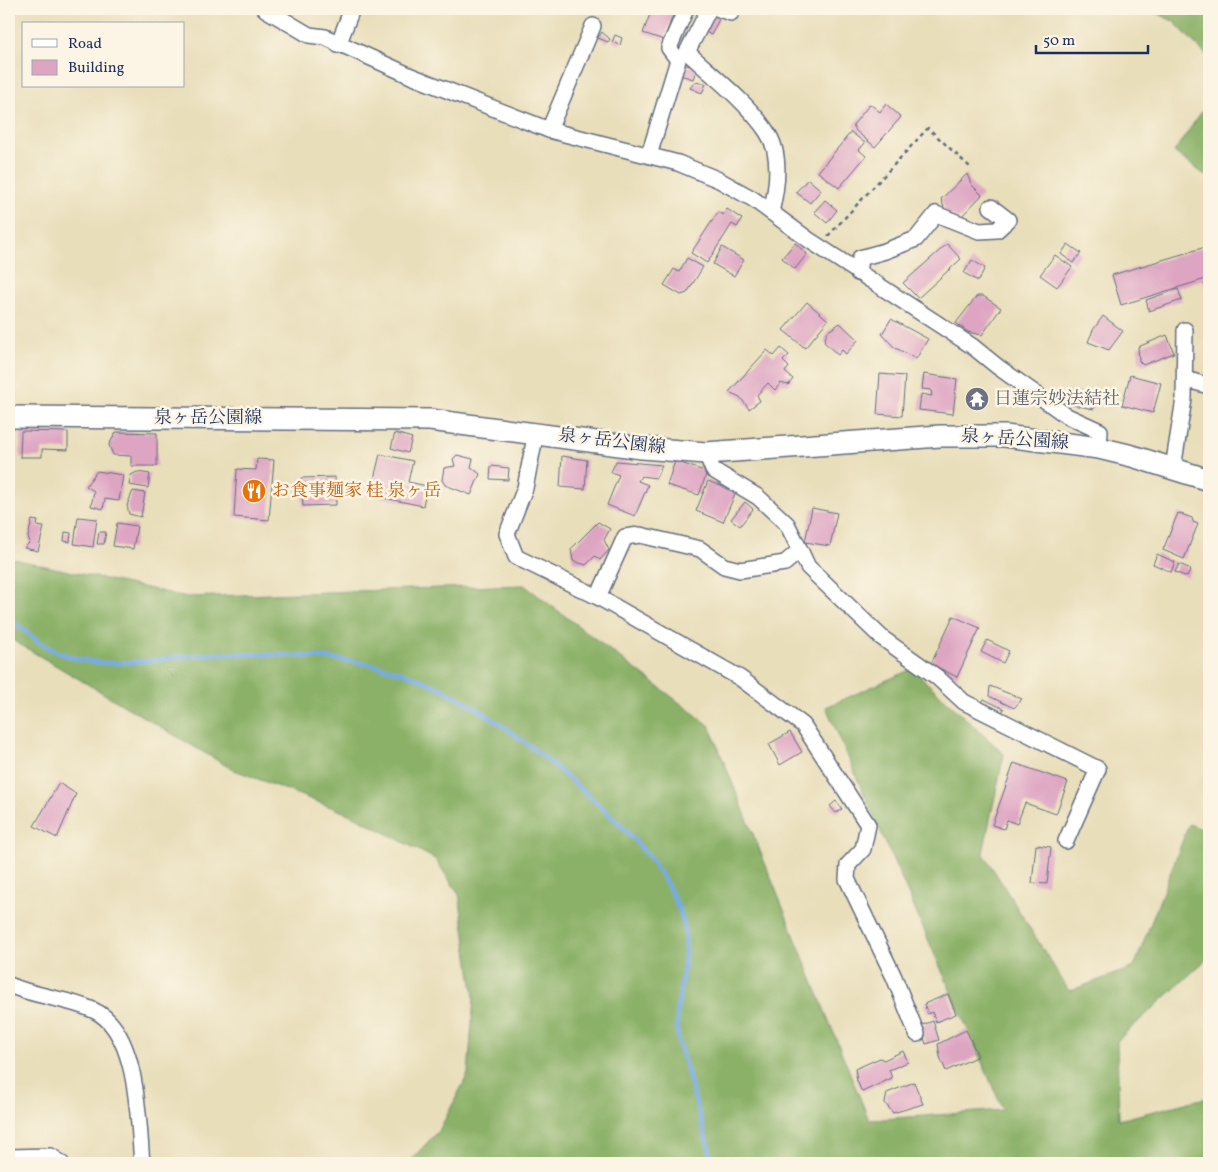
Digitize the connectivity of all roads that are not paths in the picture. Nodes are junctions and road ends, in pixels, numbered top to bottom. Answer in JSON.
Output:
{"nodes":[{"id":1,"x":265,"y":9,"type":"edge"},
{"id":2,"x":352,"y":9,"type":"edge"},
{"id":3,"x":686,"y":9,"type":"edge"},
{"id":4,"x":709,"y":9,"type":"edge"},
{"id":5,"x":719,"y":9,"type":"edge"},
{"id":6,"x":733,"y":9,"type":"edge"},
{"id":7,"x":593,"y":26,"type":"dead end"},
{"id":8,"x":338,"y":45,"type":"junction"},
{"id":9,"x":548,"y":130,"type":"junction"},
{"id":10,"x":649,"y":155,"type":"junction"},
{"id":11,"x":991,"y":207,"type":"dead end"},
{"id":12,"x":771,"y":212,"type":"junction"},
{"id":13,"x":858,"y":273,"type":"junction"},
{"id":14,"x":1185,"y":330,"type":"dead end"},
{"id":15,"x":1186,"y":379,"type":"junction"},
{"id":16,"x":1209,"y":386,"type":"edge"},
{"id":17,"x":9,"y":417,"type":"edge"},
{"id":18,"x":536,"y":432,"type":"junction"},
{"id":19,"x":1099,"y":448,"type":"junction"},
{"id":20,"x":706,"y":453,"type":"junction"},
{"id":21,"x":1173,"y":468,"type":"junction"},
{"id":22,"x":1209,"y":480,"type":"edge"},
{"id":23,"x":800,"y":550,"type":"junction"},
{"id":24,"x":598,"y":597,"type":"junction"},
{"id":25,"x":1066,"y":841,"type":"dead end"},
{"id":26,"x":9,"y":985,"type":"edge"},
{"id":27,"x":916,"y":1034,"type":"dead end"},
{"id":28,"x":9,"y":1157,"type":"edge"},
{"id":29,"x":61,"y":1163,"type":"edge"},
{"id":30,"x":142,"y":1163,"type":"edge"}],
"edges":[{"from":1,"to":8,"type":"street"},
{"from":2,"to":8,"type":"street"},
{"from":3,"to":10,"type":"street"},
{"from":4,"to":12,"type":"street"},
{"from":5,"to":6,"type":"street"},
{"from":7,"to":9,"type":"street"},
{"from":8,"to":9,"type":"street"},
{"from":9,"to":10,"type":"street"},
{"from":10,"to":12,"type":"street"},
{"from":11,"to":13,"type":"street"},
{"from":12,"to":13,"type":"street"},
{"from":13,"to":19,"type":"street"},
{"from":14,"to":15,"type":"street"},
{"from":15,"to":16,"type":"street"},
{"from":15,"to":21,"type":"street"},
{"from":17,"to":18,"type":"main road","name":"泉ヶ岳公園線"},
{"from":18,"to":20,"type":"main road","name":"泉ヶ岳公園線"},
{"from":18,"to":24,"type":"street"},
{"from":19,"to":20,"type":"main road","name":"泉ヶ岳公園線"},
{"from":19,"to":21,"type":"main road","name":"泉ヶ岳公園線"},
{"from":20,"to":23,"type":"street"},
{"from":21,"to":22,"type":"main road","name":"泉ヶ岳公園線"},
{"from":23,"to":24,"type":"street"},
{"from":23,"to":25,"type":"street"},
{"from":24,"to":27,"type":"street"},
{"from":26,"to":30,"type":"street"},
{"from":28,"to":29,"type":"street"}]}
